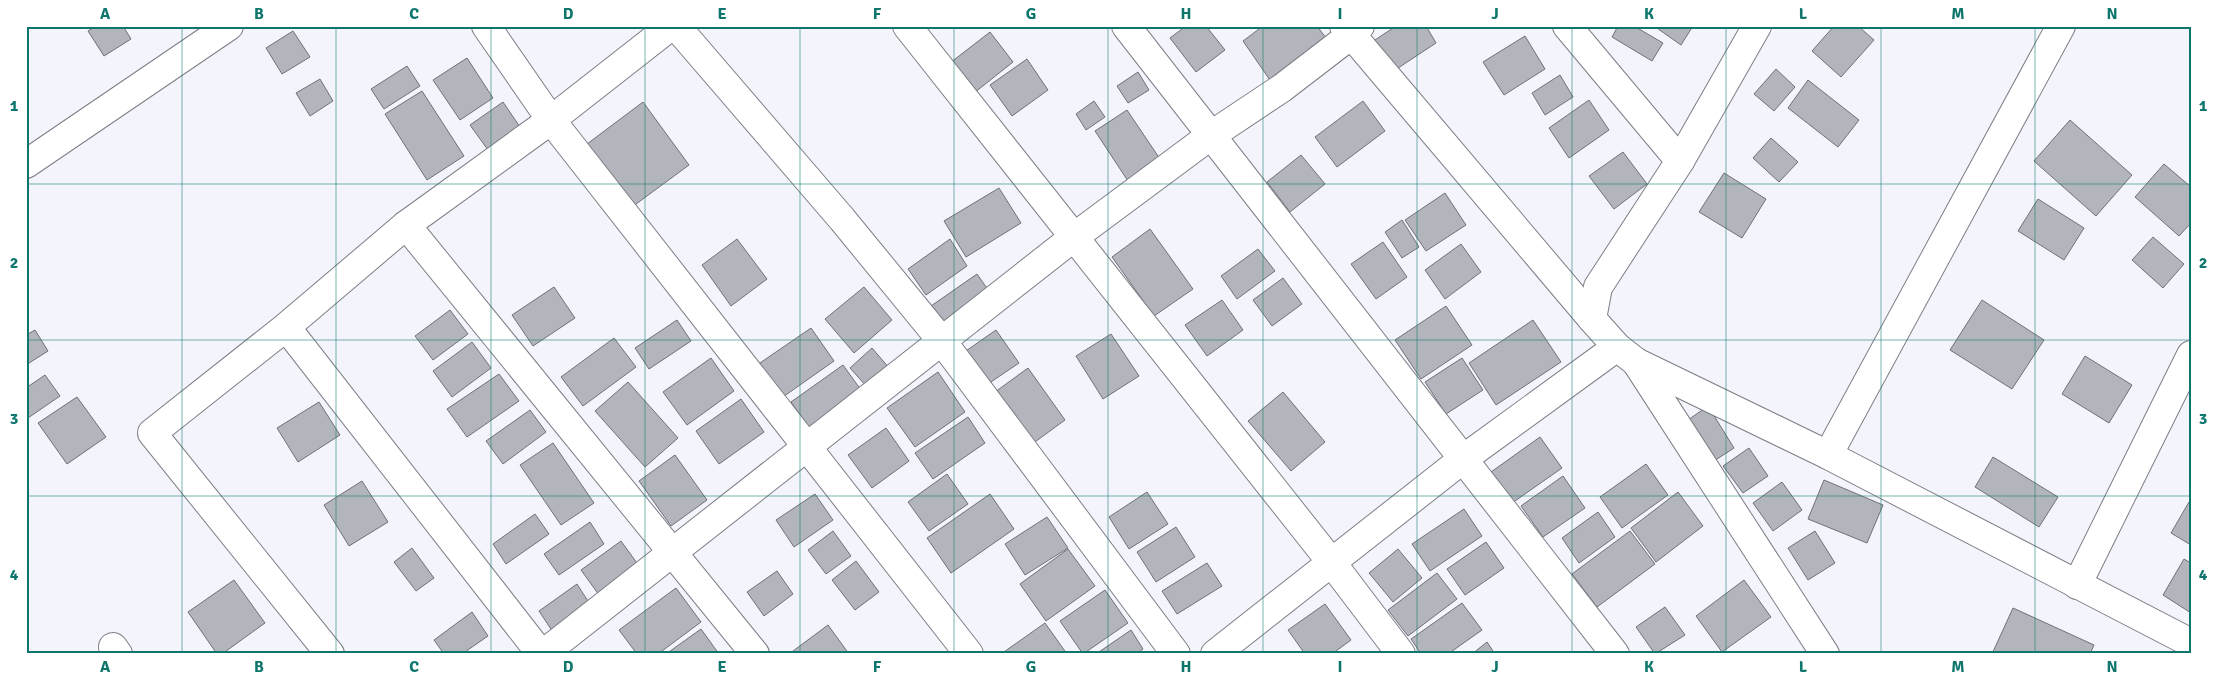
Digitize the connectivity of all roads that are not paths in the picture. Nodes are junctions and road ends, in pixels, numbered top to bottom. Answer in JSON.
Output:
{"nodes":[{"id":1,"x":228,"y":26,"type":"edge"},
{"id":2,"x":486,"y":26,"type":"edge"},
{"id":3,"x":671,"y":26,"type":"edge"},
{"id":4,"x":676,"y":26,"type":"edge"},
{"id":5,"x":906,"y":26,"type":"edge"},
{"id":6,"x":1126,"y":26,"type":"edge"},
{"id":7,"x":1567,"y":26,"type":"edge"},
{"id":8,"x":1757,"y":26,"type":"edge"},
{"id":9,"x":2061,"y":26,"type":"edge"},
{"id":10,"x":1352,"y":29,"type":"edge"},
{"id":11,"x":551,"y":120,"type":"junction"},
{"id":12,"x":1210,"y":136,"type":"junction"},
{"id":13,"x":1680,"y":161,"type":"junction"},
{"id":14,"x":26,"y":164,"type":"edge"},
{"id":15,"x":406,"y":225,"type":"junction"},
{"id":16,"x":1074,"y":237,"type":"junction"},
{"id":17,"x":1592,"y":318,"type":"junction"},
{"id":18,"x":286,"y":328,"type":"junction"},
{"id":19,"x":942,"y":341,"type":"junction"},
{"id":20,"x":1627,"y":354,"type":"junction"},
{"id":21,"x":2191,"y":355,"type":"edge"},
{"id":22,"x":808,"y":446,"type":"junction"},
{"id":23,"x":1828,"y":455,"type":"junction"},
{"id":24,"x":1463,"y":459,"type":"junction"},
{"id":25,"x":673,"y":552,"type":"junction"},
{"id":26,"x":1332,"y":562,"type":"junction"},
{"id":27,"x":2078,"y":585,"type":"junction"},
{"id":28,"x":2191,"y":643,"type":"edge"},
{"id":29,"x":330,"y":654,"type":"edge"},
{"id":30,"x":542,"y":654,"type":"edge"},
{"id":31,"x":755,"y":654,"type":"edge"},
{"id":32,"x":969,"y":654,"type":"edge"},
{"id":33,"x":1176,"y":654,"type":"edge"},
{"id":34,"x":1215,"y":654,"type":"edge"},
{"id":35,"x":1401,"y":654,"type":"edge"},
{"id":36,"x":1615,"y":654,"type":"edge"},
{"id":37,"x":1825,"y":654,"type":"edge"}],
"edges":[{"from":1,"to":14,"type":"street"},
{"from":2,"to":11,"type":"street"},
{"from":3,"to":11,"type":"street"},
{"from":4,"to":19,"type":"street"},
{"from":5,"to":16,"type":"street"},
{"from":6,"to":12,"type":"street"},
{"from":7,"to":13,"type":"street"},
{"from":8,"to":13,"type":"street"},
{"from":9,"to":23,"type":"street"},
{"from":10,"to":12,"type":"street"},
{"from":10,"to":17,"type":"street"},
{"from":11,"to":15,"type":"street"},
{"from":11,"to":22,"type":"street"},
{"from":12,"to":16,"type":"street"},
{"from":12,"to":24,"type":"street"},
{"from":13,"to":17,"type":"street"},
{"from":15,"to":18,"type":"street"},
{"from":15,"to":25,"type":"street"},
{"from":16,"to":19,"type":"street"},
{"from":16,"to":26,"type":"street"},
{"from":17,"to":20,"type":"street"},
{"from":18,"to":29,"type":"street"},
{"from":18,"to":30,"type":"street"},
{"from":19,"to":22,"type":"street"},
{"from":19,"to":33,"type":"street"},
{"from":20,"to":23,"type":"street"},
{"from":20,"to":24,"type":"street"},
{"from":20,"to":37,"type":"street"},
{"from":21,"to":27,"type":"street"},
{"from":22,"to":25,"type":"street"},
{"from":22,"to":32,"type":"street"},
{"from":23,"to":27,"type":"street"},
{"from":24,"to":26,"type":"street"},
{"from":24,"to":36,"type":"street"},
{"from":25,"to":30,"type":"street"},
{"from":25,"to":31,"type":"street"},
{"from":26,"to":34,"type":"street"},
{"from":26,"to":35,"type":"street"},
{"from":27,"to":28,"type":"street"}]}
